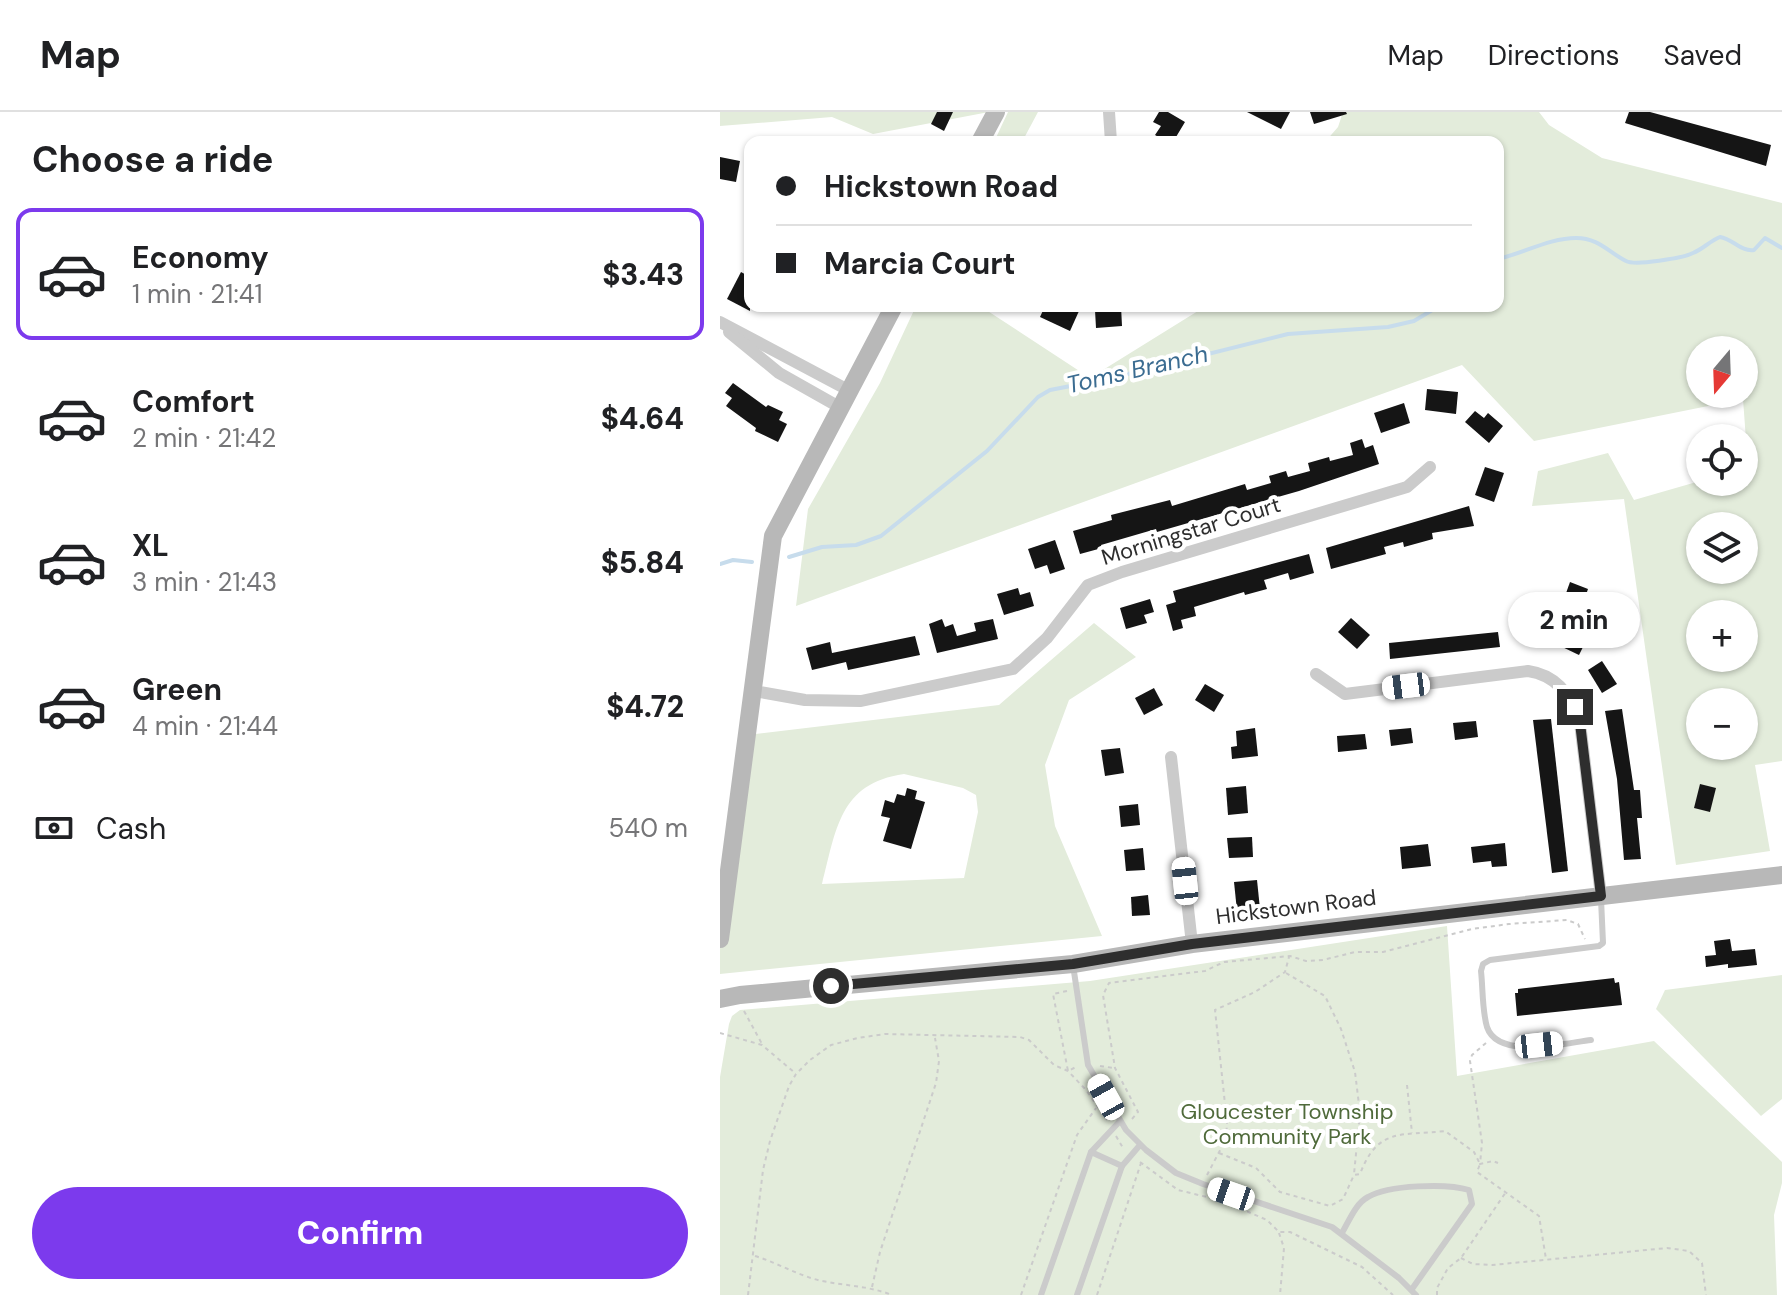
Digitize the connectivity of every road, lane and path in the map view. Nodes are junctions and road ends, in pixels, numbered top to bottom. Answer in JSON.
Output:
{"nodes":[{"id":1,"x":996,"y":112,"type":"edge"},
{"id":2,"x":1109,"y":112,"type":"edge"},
{"id":3,"x":983,"y":136,"type":"edge"},
{"id":4,"x":1111,"y":136,"type":"edge"},
{"id":5,"x":891,"y":312,"type":"edge"},
{"id":6,"x":720,"y":324,"type":"edge"},
{"id":7,"x":850,"y":391,"type":"junction"},
{"id":8,"x":841,"y":408,"type":"junction"},
{"id":9,"x":1430,"y":467,"type":"dead end"},
{"id":10,"x":1316,"y":674,"type":"dead end"},
{"id":11,"x":754,"y":691,"type":"junction"},
{"id":12,"x":1171,"y":757,"type":"dead end"},
{"id":13,"x":1782,"y":875,"type":"edge"},
{"id":14,"x":1601,"y":896,"type":"junction"},
{"id":15,"x":720,"y":939,"type":"edge"},
{"id":16,"x":1585,"y":939,"type":"dead end"},
{"id":17,"x":1192,"y":944,"type":"junction"},
{"id":18,"x":1290,"y":956,"type":"junction"},
{"id":19,"x":1073,"y":964,"type":"junction"},
{"id":20,"x":1285,"y":972,"type":"junction"},
{"id":21,"x":1077,"y":989,"type":"junction"},
{"id":22,"x":740,"y":995,"type":"junction"},
{"id":23,"x":720,"y":999,"type":"edge"},
{"id":24,"x":720,"y":1033,"type":"edge"},
{"id":25,"x":935,"y":1036,"type":"junction"},
{"id":26,"x":1494,"y":1037,"type":"junction"},
{"id":27,"x":1591,"y":1040,"type":"dead end"},
{"id":28,"x":762,"y":1045,"type":"junction"},
{"id":29,"x":1088,"y":1065,"type":"junction"},
{"id":30,"x":1115,"y":1068,"type":"junction"},
{"id":31,"x":1068,"y":1071,"type":"junction"},
{"id":32,"x":796,"y":1074,"type":"junction"},
{"id":33,"x":1407,"y":1085,"type":"dead end"},
{"id":34,"x":1097,"y":1106,"type":"junction"},
{"id":35,"x":1120,"y":1121,"type":"junction"},
{"id":36,"x":1112,"y":1128,"type":"junction"},
{"id":37,"x":1126,"y":1130,"type":"junction"},
{"id":38,"x":1412,"y":1134,"type":"junction"},
{"id":39,"x":1140,"y":1145,"type":"junction"},
{"id":40,"x":1091,"y":1152,"type":"junction"},
{"id":41,"x":1219,"y":1153,"type":"junction"},
{"id":42,"x":1131,"y":1155,"type":"junction"},
{"id":43,"x":1141,"y":1163,"type":"junction"},
{"id":44,"x":1498,"y":1163,"type":"dead end"},
{"id":45,"x":1480,"y":1164,"type":"junction"},
{"id":46,"x":1122,"y":1166,"type":"junction"},
{"id":47,"x":1354,"y":1175,"type":"junction"},
{"id":48,"x":1203,"y":1184,"type":"junction"},
{"id":49,"x":1506,"y":1192,"type":"junction"},
{"id":50,"x":1279,"y":1232,"type":"junction"},
{"id":51,"x":1342,"y":1233,"type":"junction"},
{"id":52,"x":754,"y":1256,"type":"junction"},
{"id":53,"x":1461,"y":1258,"type":"junction"},
{"id":54,"x":1546,"y":1259,"type":"junction"},
{"id":55,"x":872,"y":1287,"type":"junction"},
{"id":56,"x":1414,"y":1292,"type":"edge"},
{"id":57,"x":748,"y":1295,"type":"edge"},
{"id":58,"x":892,"y":1295,"type":"edge"},
{"id":59,"x":1021,"y":1295,"type":"edge"},
{"id":60,"x":1041,"y":1295,"type":"edge"},
{"id":61,"x":1077,"y":1295,"type":"edge"},
{"id":62,"x":1097,"y":1295,"type":"edge"},
{"id":63,"x":1280,"y":1295,"type":"edge"},
{"id":64,"x":1393,"y":1295,"type":"edge"},
{"id":65,"x":1437,"y":1295,"type":"edge"},
{"id":66,"x":1706,"y":1295,"type":"edge"}],
"edges":[{"from":1,"to":3,"type":"street"},
{"from":2,"to":4,"type":"street"},
{"from":5,"to":7,"type":"street"},
{"from":6,"to":7,"type":"street"},
{"from":6,"to":8,"type":"street"},
{"from":7,"to":8,"type":"street"},
{"from":8,"to":11,"type":"street"},
{"from":9,"to":11,"type":"street","name":"Morningstar Court"},
{"from":10,"to":14,"type":"street"},
{"from":11,"to":15,"type":"street"},
{"from":12,"to":17,"type":"street"},
{"from":13,"to":14,"type":"street","name":"Hickstown Road"},
{"from":14,"to":17,"type":"street","name":"Hickstown Road"},
{"from":14,"to":26,"type":"lane"},
{"from":16,"to":18,"type":"path"},
{"from":17,"to":19,"type":"street","name":"Hickstown Road"},
{"from":18,"to":20,"type":"path"},
{"from":18,"to":30,"type":"path"},
{"from":19,"to":21,"type":"lane"},
{"from":19,"to":22,"type":"street","name":"Hickstown Road"},
{"from":20,"to":41,"type":"path"},
{"from":20,"to":47,"type":"path"},
{"from":21,"to":29,"type":"lane"},
{"from":21,"to":31,"type":"path"},
{"from":22,"to":23,"type":"street","name":"Hickstown Road"},
{"from":22,"to":28,"type":"path"},
{"from":24,"to":28,"type":"path"},
{"from":25,"to":31,"type":"path"},
{"from":25,"to":32,"type":"path"},
{"from":25,"to":55,"type":"path"},
{"from":26,"to":27,"type":"lane"},
{"from":26,"to":45,"type":"path"},
{"from":28,"to":32,"type":"path"},
{"from":29,"to":30,"type":"path"},
{"from":29,"to":31,"type":"path"},
{"from":29,"to":35,"type":"lane"},
{"from":30,"to":37,"type":"path"},
{"from":31,"to":34,"type":"path"},
{"from":32,"to":52,"type":"path"},
{"from":33,"to":38,"type":"path"},
{"from":34,"to":36,"type":"path"},
{"from":34,"to":59,"type":"path"},
{"from":35,"to":36,"type":"lane"},
{"from":35,"to":37,"type":"lane"},
{"from":36,"to":40,"type":"lane"},
{"from":36,"to":42,"type":"path"},
{"from":37,"to":39,"type":"lane"},
{"from":38,"to":45,"type":"path"},
{"from":38,"to":47,"type":"path"},
{"from":39,"to":42,"type":"lane"},
{"from":39,"to":48,"type":"lane"},
{"from":40,"to":46,"type":"lane"},
{"from":40,"to":60,"type":"lane"},
{"from":41,"to":47,"type":"path"},
{"from":41,"to":48,"type":"path"},
{"from":42,"to":43,"type":"path"},
{"from":42,"to":46,"type":"lane"},
{"from":43,"to":50,"type":"path"},
{"from":43,"to":62,"type":"path"},
{"from":44,"to":45,"type":"path"},
{"from":45,"to":49,"type":"path"},
{"from":46,"to":61,"type":"lane"},
{"from":48,"to":51,"type":"lane"},
{"from":49,"to":53,"type":"path"},
{"from":49,"to":54,"type":"path"},
{"from":50,"to":63,"type":"path"},
{"from":50,"to":64,"type":"path"},
{"from":51,"to":56,"type":"lane"},
{"from":51,"to":56,"type":"lane"},
{"from":52,"to":55,"type":"path"},
{"from":52,"to":57,"type":"path"},
{"from":53,"to":54,"type":"path"},
{"from":53,"to":65,"type":"path"},
{"from":54,"to":66,"type":"path"},
{"from":55,"to":58,"type":"path"}]}
